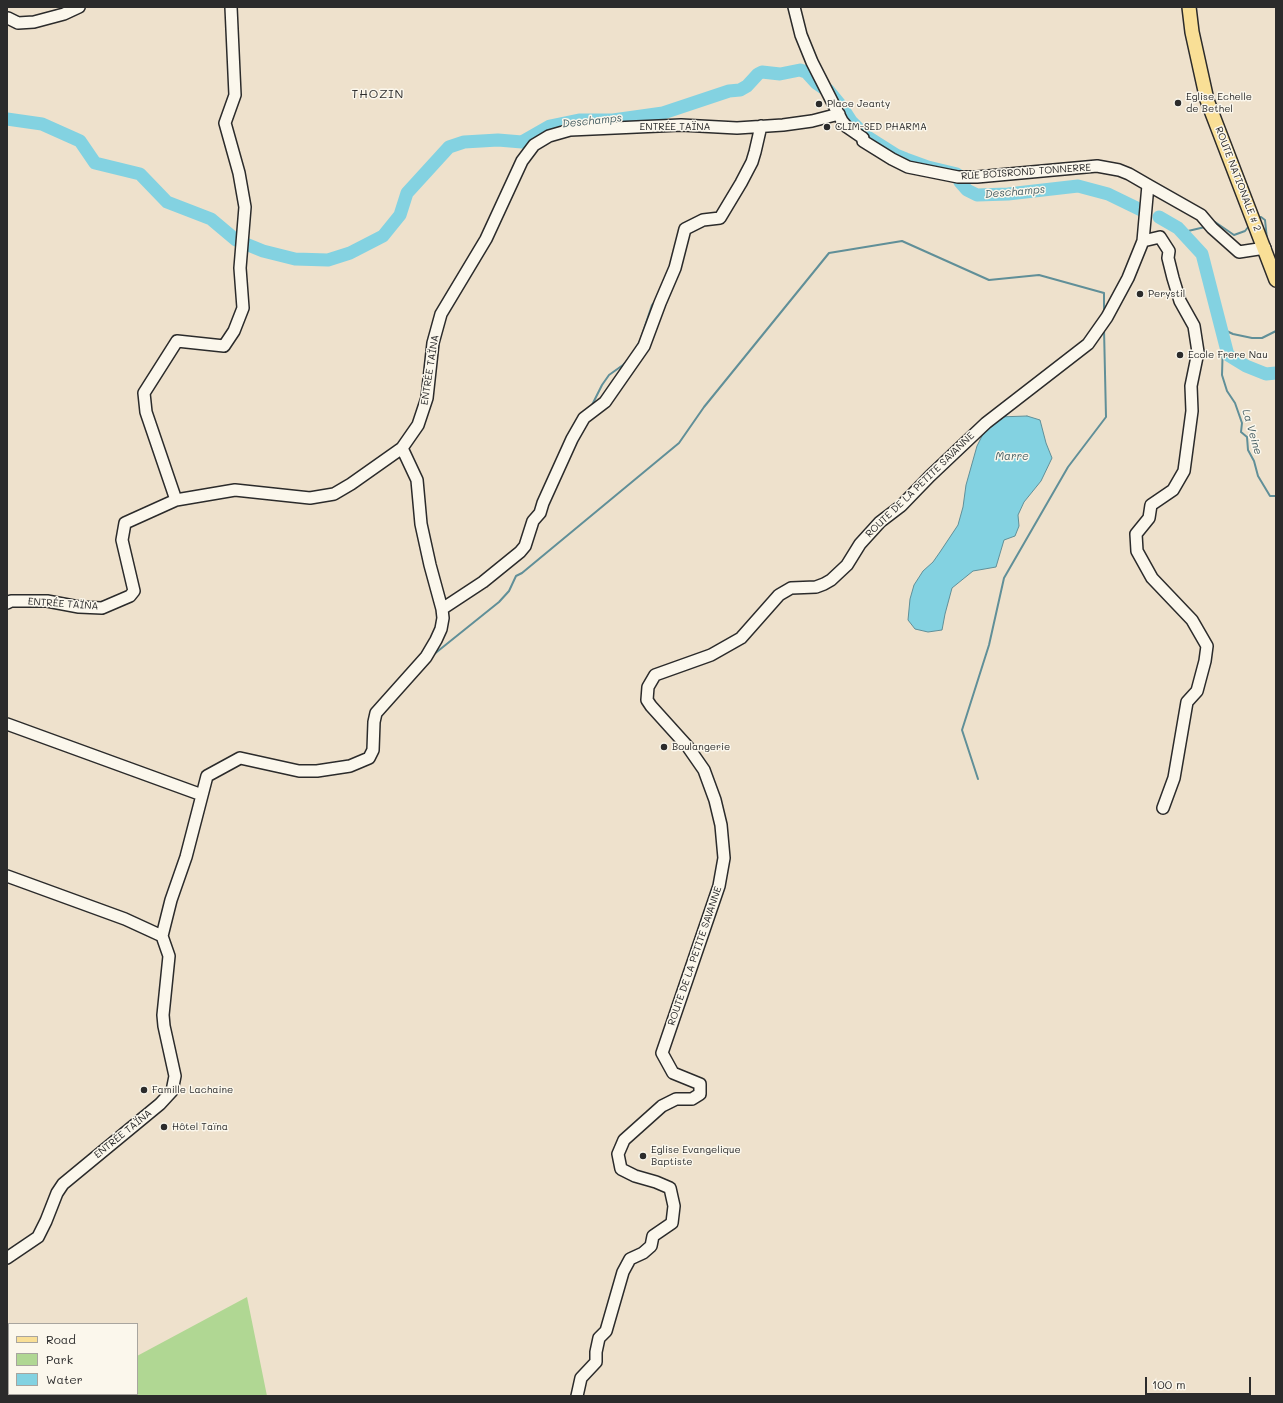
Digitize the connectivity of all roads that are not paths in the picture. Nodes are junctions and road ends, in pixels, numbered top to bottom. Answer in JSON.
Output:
{"nodes":[{"id":1,"x":79,"y":7,"type":"edge"},
{"id":2,"x":231,"y":7,"type":"edge"},
{"id":3,"x":794,"y":7,"type":"edge"},
{"id":4,"x":1189,"y":7,"type":"edge"},
{"id":5,"x":8,"y":18,"type":"edge"},
{"id":6,"x":839,"y":114,"type":"junction"},
{"id":7,"x":760,"y":126,"type":"junction"},
{"id":8,"x":1148,"y":186,"type":"junction"},
{"id":9,"x":1143,"y":241,"type":"junction"},
{"id":10,"x":1264,"y":248,"type":"junction"},
{"id":11,"x":1276,"y":280,"type":"edge"},
{"id":12,"x":402,"y":448,"type":"junction"},
{"id":13,"x":176,"y":500,"type":"junction"},
{"id":14,"x":7,"y":603,"type":"edge"},
{"id":15,"x":442,"y":609,"type":"junction"},
{"id":16,"x":7,"y":724,"type":"edge"},
{"id":17,"x":202,"y":795,"type":"junction"},
{"id":18,"x":1163,"y":808,"type":"dead end"},
{"id":19,"x":7,"y":876,"type":"edge"},
{"id":20,"x":162,"y":936,"type":"junction"},
{"id":21,"x":7,"y":1258,"type":"edge"},
{"id":22,"x":577,"y":1396,"type":"edge"}],
"edges":[{"from":1,"to":5,"type":"street"},
{"from":2,"to":13,"type":"street"},
{"from":3,"to":6,"type":"street","name":"RUE BOISROND TONNERRE"},
{"from":4,"to":10,"type":"main road","name":"ROUTE NATIONALE # 2"},
{"from":6,"to":7,"type":"street","name":"ENTRÉE TAÏNA"},
{"from":6,"to":8,"type":"street","name":"RUE BOISROND TONNERRE"},
{"from":7,"to":12,"type":"street","name":"ENTRÉE TAÏNA"},
{"from":7,"to":15,"type":"street"},
{"from":8,"to":9,"type":"street","name":"ROUTE DE LA PETITE SAVANNE"},
{"from":8,"to":10,"type":"street","name":"RUE BOISROND TONNERRE"},
{"from":9,"to":18,"type":"street"},
{"from":9,"to":22,"type":"street","name":"ROUTE DE LA PETITE SAVANNE"},
{"from":10,"to":11,"type":"main road","name":"ROUTE NATIONALE # 2"},
{"from":12,"to":13,"type":"street","name":"ENTRÉE TAÏNA"},
{"from":12,"to":15,"type":"street"},
{"from":13,"to":14,"type":"street","name":"ENTRÉE TAÏNA"},
{"from":15,"to":17,"type":"street"},
{"from":16,"to":17,"type":"street"},
{"from":17,"to":20,"type":"street"},
{"from":19,"to":20,"type":"street"},
{"from":20,"to":21,"type":"street","name":"ENTRÉE TAÏNA"}]}
